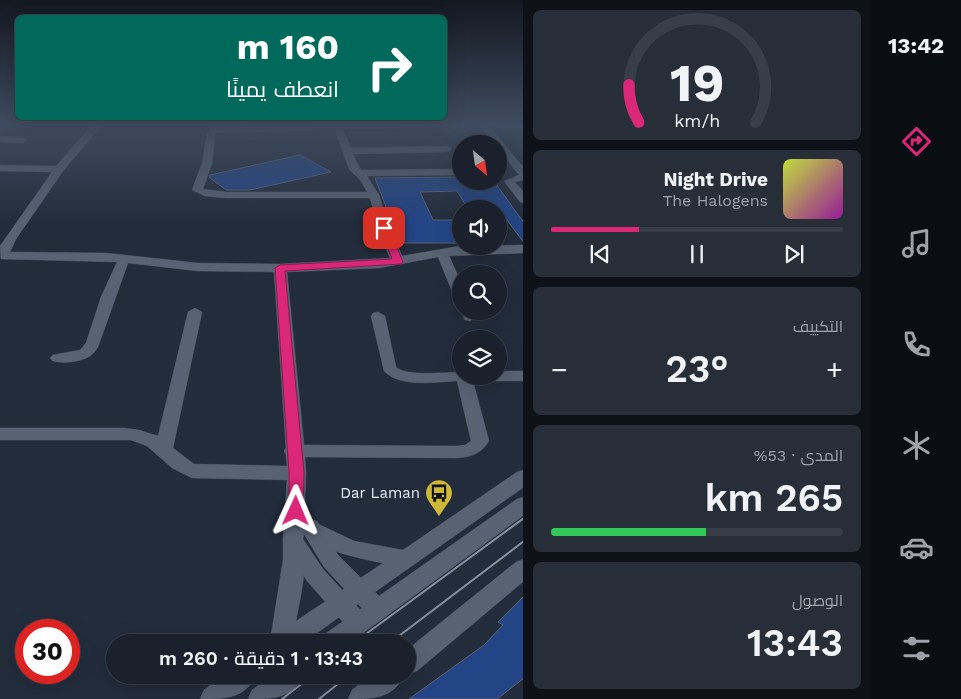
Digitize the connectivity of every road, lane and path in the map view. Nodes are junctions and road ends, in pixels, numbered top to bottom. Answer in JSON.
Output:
{"nodes":[{"id":1,"x":69,"y":157,"type":"edge"},
{"id":2,"x":208,"y":157,"type":"edge"},
{"id":3,"x":349,"y":157,"type":"edge"},
{"id":4,"x":509,"y":157,"type":"edge"},
{"id":5,"x":0,"y":168,"type":"edge"},
{"id":6,"x":59,"y":169,"type":"junction"},
{"id":7,"x":452,"y":172,"type":"edge"},
{"id":8,"x":359,"y":173,"type":"junction"},
{"id":9,"x":523,"y":175,"type":"edge"},
{"id":10,"x":523,"y":176,"type":"edge"},
{"id":11,"x":374,"y":195,"type":"junction"},
{"id":12,"x":523,"y":199,"type":"edge"},
{"id":13,"x":5,"y":239,"type":"edge"},
{"id":14,"x":523,"y":249,"type":"edge"},
{"id":15,"x":442,"y":253,"type":"junction"},
{"id":16,"x":124,"y":259,"type":"junction"},
{"id":17,"x":398,"y":262,"type":"junction"},
{"id":18,"x":280,"y":268,"type":"junction"},
{"id":19,"x":452,"y":276,"type":"edge"},
{"id":20,"x":195,"y":312,"type":"dead end"},
{"id":21,"x":378,"y":316,"type":"dead end"},
{"id":22,"x":58,"y":358,"type":"dead end"},
{"id":23,"x":523,"y":376,"type":"edge"},
{"id":24,"x":507,"y":377,"type":"edge"},
{"id":25,"x":452,"y":378,"type":"edge"},
{"id":26,"x":466,"y":385,"type":"edge"},
{"id":27,"x":0,"y":434,"type":"edge"},
{"id":28,"x":164,"y":448,"type":"junction"},
{"id":29,"x":293,"y":451,"type":"junction"},
{"id":30,"x":296,"y":473,"type":"junction"},
{"id":31,"x":523,"y":478,"type":"edge"},
{"id":32,"x":523,"y":505,"type":"edge"},
{"id":33,"x":302,"y":534,"type":"junction"},
{"id":34,"x":405,"y":559,"type":"junction"},
{"id":35,"x":523,"y":569,"type":"edge"},
{"id":36,"x":359,"y":590,"type":"junction"},
{"id":37,"x":340,"y":604,"type":"junction"},
{"id":38,"x":378,"y":610,"type":"junction"},
{"id":39,"x":358,"y":623,"type":"junction"},
{"id":40,"x":283,"y":634,"type":"edge"},
{"id":41,"x":297,"y":634,"type":"edge"},
{"id":42,"x":344,"y":634,"type":"edge"},
{"id":43,"x":416,"y":656,"type":"edge"},
{"id":44,"x":232,"y":684,"type":"edge"},
{"id":45,"x":280,"y":684,"type":"edge"},
{"id":46,"x":380,"y":684,"type":"edge"},
{"id":47,"x":213,"y":699,"type":"edge"},
{"id":48,"x":261,"y":699,"type":"edge"},
{"id":49,"x":361,"y":699,"type":"edge"}],
"edges":[{"from":1,"to":6,"type":"street"},
{"from":2,"to":11,"type":"street"},
{"from":3,"to":8,"type":"street"},
{"from":4,"to":9,"type":"street"},
{"from":5,"to":6,"type":"street"},
{"from":6,"to":13,"type":"street"},
{"from":7,"to":8,"type":"street"},
{"from":8,"to":11,"type":"street"},
{"from":10,"to":12,"type":"street"},
{"from":11,"to":17,"type":"street"},
{"from":13,"to":16,"type":"street"},
{"from":14,"to":15,"type":"street"},
{"from":15,"to":17,"type":"street"},
{"from":15,"to":19,"type":"street"},
{"from":16,"to":18,"type":"street"},
{"from":16,"to":22,"type":"street"},
{"from":17,"to":18,"type":"street"},
{"from":18,"to":29,"type":"street"},
{"from":20,"to":28,"type":"street"},
{"from":21,"to":25,"type":"street"},
{"from":23,"to":24,"type":"street"},
{"from":26,"to":29,"type":"street"},
{"from":27,"to":28,"type":"street"},
{"from":28,"to":30,"type":"street"},
{"from":29,"to":30,"type":"street"},
{"from":30,"to":33,"type":"street"},
{"from":31,"to":34,"type":"street"},
{"from":32,"to":38,"type":"street"},
{"from":33,"to":34,"type":"street"},
{"from":33,"to":36,"type":"street"},
{"from":33,"to":37,"type":"street"},
{"from":33,"to":40,"type":"street"},
{"from":34,"to":36,"type":"street"},
{"from":35,"to":43,"type":"street"},
{"from":36,"to":37,"type":"street"},
{"from":36,"to":38,"type":"street"},
{"from":37,"to":39,"type":"street"},
{"from":37,"to":41,"type":"street"},
{"from":38,"to":39,"type":"street"},
{"from":39,"to":42,"type":"street"},
{"from":44,"to":47,"type":"street"},
{"from":45,"to":48,"type":"street"},
{"from":46,"to":49,"type":"street"}]}
